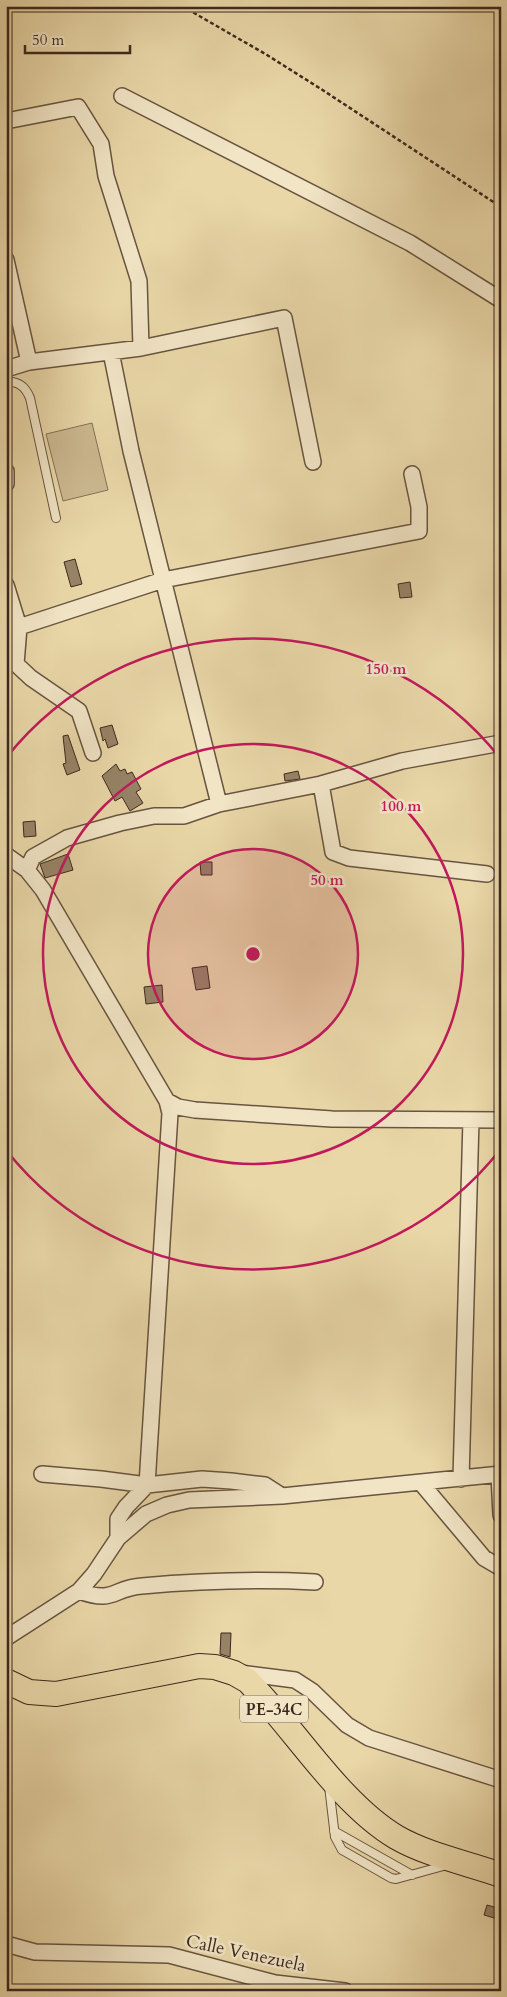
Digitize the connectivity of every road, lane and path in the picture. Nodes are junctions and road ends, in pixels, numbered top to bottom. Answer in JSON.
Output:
{"nodes":[{"id":1,"x":182,"y":6,"type":"edge"},
{"id":2,"x":122,"y":96,"type":"dead end"},
{"id":3,"x":6,"y":121,"type":"edge"},
{"id":4,"x":501,"y":207,"type":"edge"},
{"id":5,"x":6,"y":260,"type":"edge"},
{"id":6,"x":501,"y":300,"type":"edge"},
{"id":7,"x":141,"y":348,"type":"junction"},
{"id":8,"x":112,"y":352,"type":"junction"},
{"id":9,"x":30,"y":362,"type":"junction"},
{"id":10,"x":6,"y":369,"type":"edge"},
{"id":11,"x":6,"y":381,"type":"edge"},
{"id":12,"x":313,"y":462,"type":"dead end"},
{"id":13,"x":6,"y":471,"type":"edge"},
{"id":14,"x":412,"y":474,"type":"dead end"},
{"id":15,"x":6,"y":484,"type":"edge"},
{"id":16,"x":56,"y":518,"type":"dead end"},
{"id":17,"x":163,"y":580,"type":"junction"},
{"id":18,"x":6,"y":585,"type":"edge"},
{"id":19,"x":13,"y":628,"type":"edge"},
{"id":20,"x":501,"y":742,"type":"edge"},
{"id":21,"x":92,"y":753,"type":"dead end"},
{"id":22,"x":321,"y":784,"type":"junction"},
{"id":23,"x":219,"y":804,"type":"junction"},
{"id":24,"x":6,"y":855,"type":"edge"},
{"id":25,"x":27,"y":870,"type":"junction"},
{"id":26,"x":487,"y":874,"type":"dead end"},
{"id":27,"x":167,"y":1101,"type":"junction"},
{"id":28,"x":470,"y":1120,"type":"junction"},
{"id":29,"x":501,"y":1120,"type":"edge"},
{"id":30,"x":42,"y":1474,"type":"dead end"},
{"id":31,"x":500,"y":1474,"type":"edge"},
{"id":32,"x":461,"y":1479,"type":"junction"},
{"id":33,"x":421,"y":1483,"type":"junction"},
{"id":34,"x":147,"y":1485,"type":"junction"},
{"id":35,"x":282,"y":1496,"type":"junction"},
{"id":36,"x":501,"y":1515,"type":"edge"},
{"id":37,"x":118,"y":1538,"type":"junction"},
{"id":38,"x":501,"y":1568,"type":"edge"},
{"id":39,"x":315,"y":1582,"type":"dead end"},
{"id":40,"x":79,"y":1591,"type":"junction"},
{"id":41,"x":6,"y":1638,"type":"edge"},
{"id":42,"x":234,"y":1673,"type":"junction"},
{"id":43,"x":6,"y":1681,"type":"edge"},
{"id":44,"x":328,"y":1774,"type":"junction"},
{"id":45,"x":501,"y":1780,"type":"edge"},
{"id":46,"x":334,"y":1831,"type":"junction"},
{"id":47,"x":461,"y":1862,"type":"junction"},
{"id":48,"x":412,"y":1875,"type":"junction"},
{"id":49,"x":501,"y":1875,"type":"edge"},
{"id":50,"x":6,"y":1944,"type":"edge"},
{"id":51,"x":345,"y":1991,"type":"edge"}],
"edges":[{"from":1,"to":4,"type":"path"},
{"from":2,"to":6,"type":"street"},
{"from":3,"to":7,"type":"street"},
{"from":5,"to":9,"type":"street"},
{"from":7,"to":8,"type":"street"},
{"from":7,"to":12,"type":"street"},
{"from":8,"to":9,"type":"street"},
{"from":8,"to":17,"type":"street"},
{"from":9,"to":10,"type":"street"},
{"from":11,"to":16,"type":"lane"},
{"from":13,"to":15,"type":"street"},
{"from":14,"to":17,"type":"street"},
{"from":17,"to":19,"type":"street"},
{"from":17,"to":23,"type":"street"},
{"from":18,"to":19,"type":"street"},
{"from":19,"to":21,"type":"street"},
{"from":20,"to":22,"type":"street"},
{"from":22,"to":23,"type":"street"},
{"from":22,"to":26,"type":"street"},
{"from":23,"to":25,"type":"street"},
{"from":24,"to":25,"type":"street"},
{"from":25,"to":27,"type":"street"},
{"from":27,"to":28,"type":"street"},
{"from":27,"to":34,"type":"street"},
{"from":28,"to":29,"type":"street"},
{"from":28,"to":32,"type":"street"},
{"from":30,"to":34,"type":"street"},
{"from":31,"to":32,"type":"street"},
{"from":31,"to":36,"type":"street"},
{"from":32,"to":33,"type":"street"},
{"from":33,"to":35,"type":"street"},
{"from":33,"to":38,"type":"street"},
{"from":34,"to":35,"type":"street"},
{"from":34,"to":37,"type":"street"},
{"from":35,"to":37,"type":"street"},
{"from":37,"to":40,"type":"street"},
{"from":39,"to":40,"type":"street"},
{"from":40,"to":41,"type":"street"},
{"from":42,"to":43,"type":"main road","number":"PE-34C"},
{"from":42,"to":44,"type":"main road","number":"PE-34C"},
{"from":42,"to":45,"type":"street"},
{"from":44,"to":46,"type":"lane"},
{"from":44,"to":47,"type":"main road","number":"PE-34C"},
{"from":46,"to":48,"type":"lane"},
{"from":46,"to":48,"type":"lane"},
{"from":47,"to":48,"type":"lane"},
{"from":47,"to":49,"type":"main road","number":"PE-34C"},
{"from":50,"to":51,"type":"street","name":"Calle Venezuela"}]}
